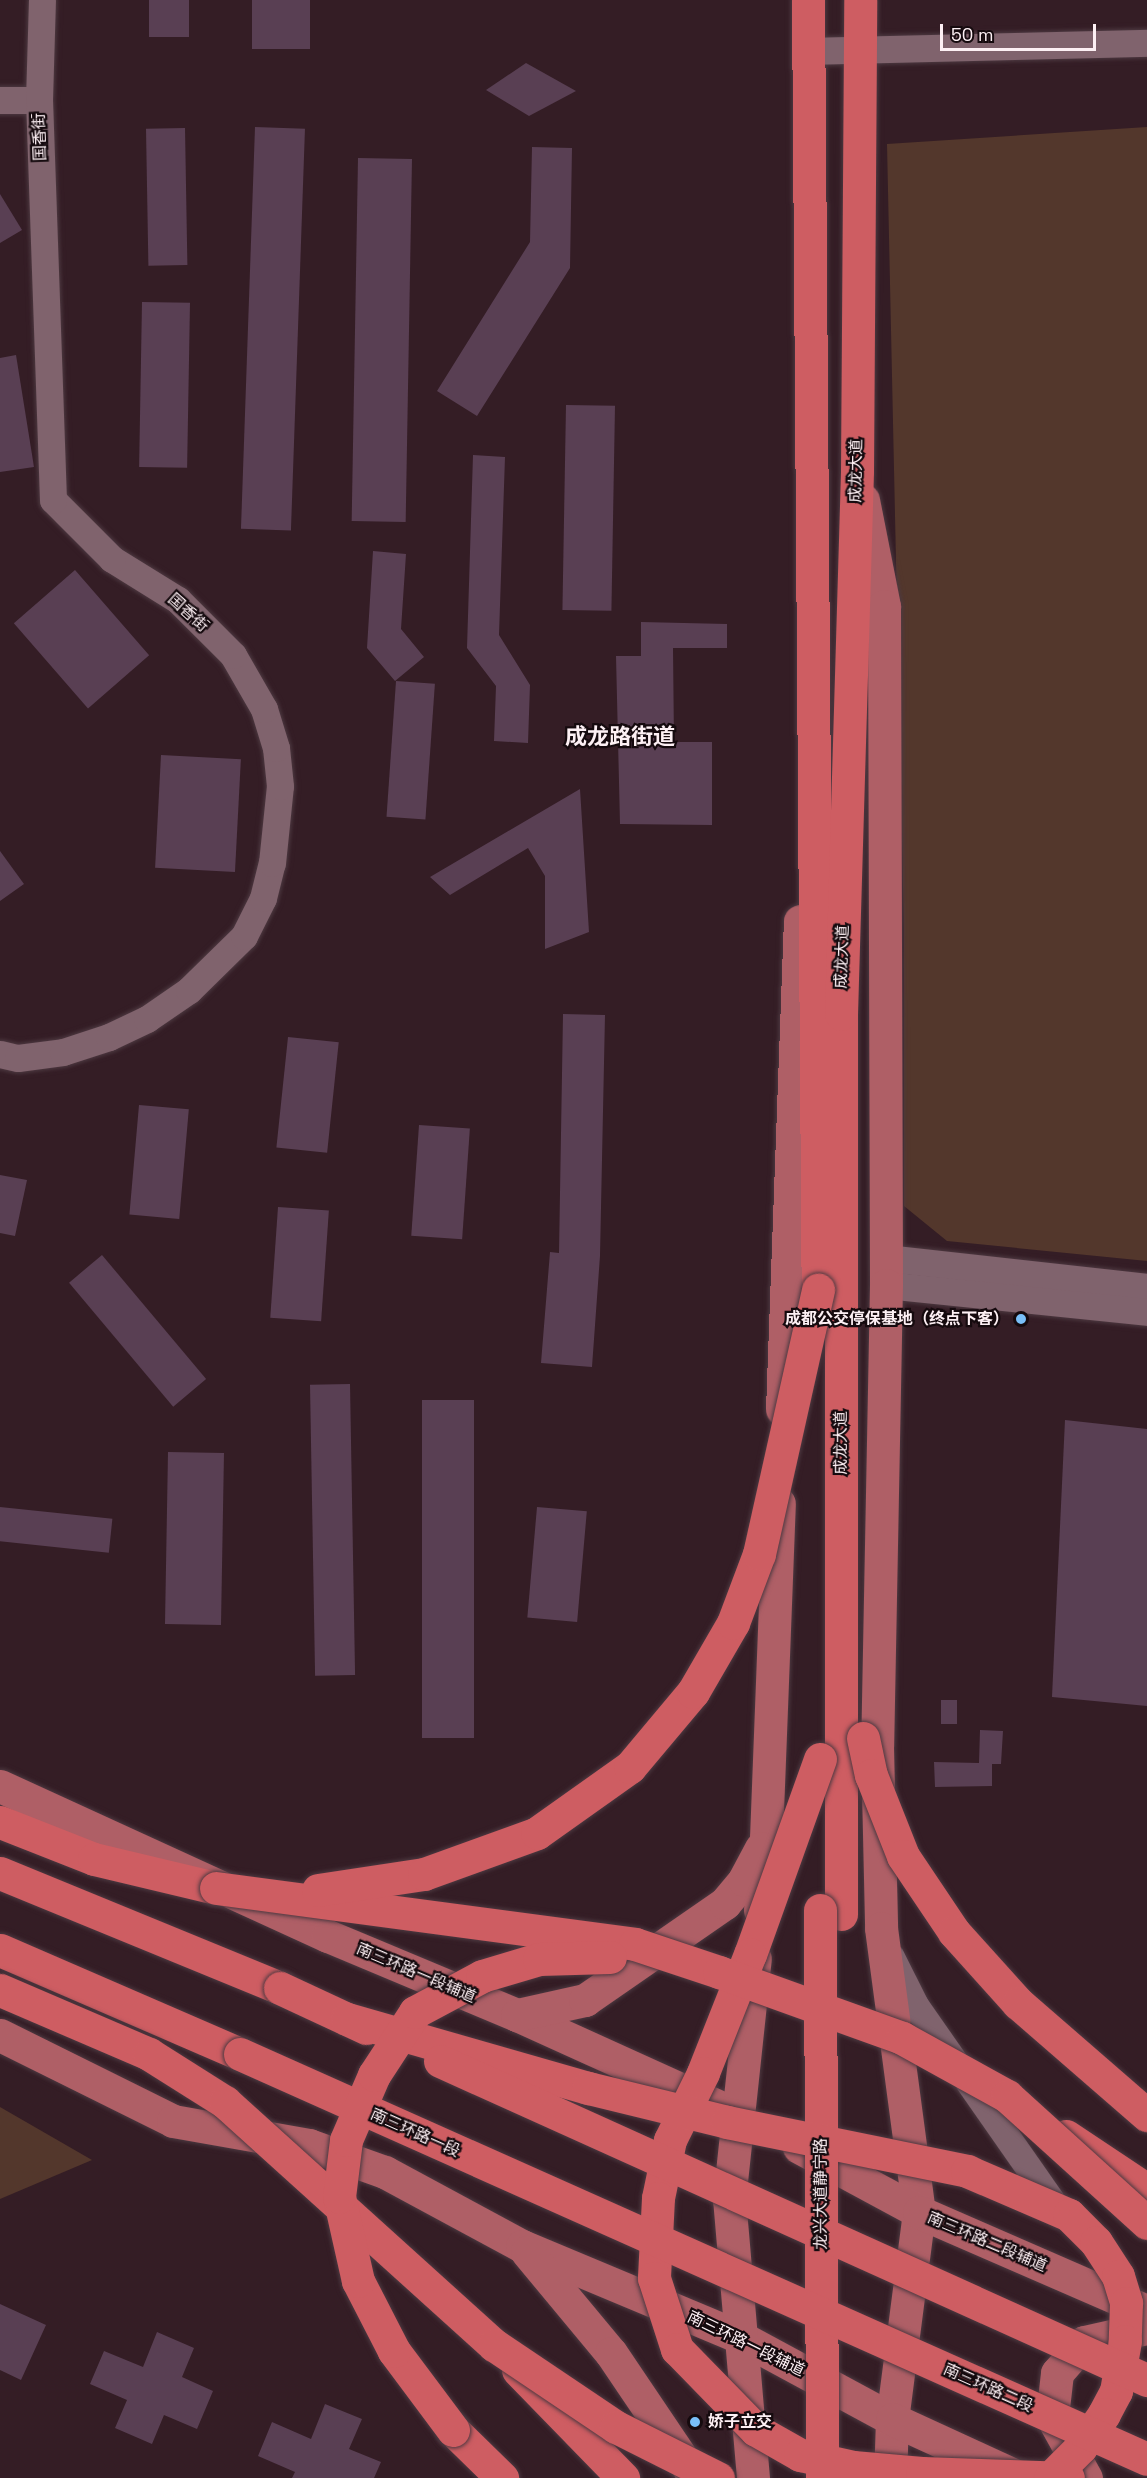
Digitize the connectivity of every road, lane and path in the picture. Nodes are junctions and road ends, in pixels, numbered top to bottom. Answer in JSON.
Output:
{"nodes":[{"id":1,"x":42,"y":0,"type":"edge"},
{"id":2,"x":808,"y":0,"type":"edge"},
{"id":3,"x":860,"y":0,"type":"edge"},
{"id":4,"x":1147,"y":43,"type":"edge"},
{"id":5,"x":860,"y":49,"type":"junction"},
{"id":6,"x":809,"y":51,"type":"junction"},
{"id":7,"x":0,"y":100,"type":"edge"},
{"id":8,"x":39,"y":100,"type":"junction"},
{"id":9,"x":857,"y":471,"type":"junction"},
{"id":10,"x":813,"y":746,"type":"junction"},
{"id":11,"x":829,"y":1015,"type":"junction"},
{"id":12,"x":0,"y":1054,"type":"edge"},
{"id":13,"x":886,"y":1272,"type":"junction"},
{"id":14,"x":829,"y":1287,"type":"junction"},
{"id":15,"x":1147,"y":1287,"type":"edge"},
{"id":16,"x":1147,"y":1312,"type":"edge"},
{"id":17,"x":819,"y":1759,"type":"junction"},
{"id":18,"x":0,"y":1786,"type":"edge"},
{"id":19,"x":0,"y":1822,"type":"edge"},
{"id":20,"x":766,"y":1838,"type":"junction"},
{"id":21,"x":0,"y":1873,"type":"edge"},
{"id":22,"x":216,"y":1888,"type":"junction"},
{"id":23,"x":831,"y":1912,"type":"junction"},
{"id":24,"x":881,"y":1928,"type":"junction"},
{"id":25,"x":0,"y":1950,"type":"edge"},
{"id":26,"x":719,"y":1972,"type":"junction"},
{"id":27,"x":0,"y":1990,"type":"edge"},
{"id":28,"x":518,"y":2015,"type":"junction"},
{"id":29,"x":347,"y":2019,"type":"junction"},
{"id":30,"x":0,"y":2035,"type":"edge"},
{"id":31,"x":1007,"y":2096,"type":"junction"},
{"id":32,"x":1144,"y":2114,"type":"edge"},
{"id":33,"x":741,"y":2116,"type":"junction"},
{"id":34,"x":830,"y":2164,"type":"joint"},
{"id":35,"x":1147,"y":2190,"type":"edge"},
{"id":36,"x":919,"y":2212,"type":"junction"},
{"id":37,"x":1147,"y":2223,"type":"edge"},
{"id":38,"x":522,"y":2246,"type":"junction"},
{"id":39,"x":1137,"y":2307,"type":"edge"},
{"id":40,"x":830,"y":2318,"type":"joint"},
{"id":41,"x":1147,"y":2328,"type":"edge"},
{"id":42,"x":742,"y":2338,"type":"junction"},
{"id":43,"x":494,"y":2345,"type":"junction"},
{"id":44,"x":1147,"y":2380,"type":"edge"},
{"id":45,"x":892,"y":2419,"type":"junction"},
{"id":46,"x":1147,"y":2459,"type":"edge"},
{"id":47,"x":502,"y":2478,"type":"edge"},
{"id":48,"x":623,"y":2478,"type":"edge"},
{"id":49,"x":696,"y":2478,"type":"edge"},
{"id":50,"x":718,"y":2478,"type":"edge"},
{"id":51,"x":753,"y":2478,"type":"edge"},
{"id":52,"x":822,"y":2478,"type":"edge"},
{"id":53,"x":841,"y":2478,"type":"edge"},
{"id":54,"x":890,"y":2478,"type":"edge"},
{"id":55,"x":1019,"y":2478,"type":"edge"},
{"id":56,"x":1050,"y":2478,"type":"edge"},
{"id":57,"x":1068,"y":2478,"type":"edge"},
{"id":58,"x":1086,"y":2478,"type":"edge"}],
"edges":[{"from":1,"to":8,"type":"street","name":"国香街"},
{"from":2,"to":6,"type":"highway","name":"成龙大道"},
{"from":3,"to":5,"type":"highway","name":"成龙大道"},
{"from":4,"to":5,"type":"street"},
{"from":5,"to":6,"type":"street"},
{"from":5,"to":9,"type":"highway","name":"成龙大道"},
{"from":6,"to":10,"type":"highway","name":"成龙大道"},
{"from":7,"to":8,"type":"street"},
{"from":8,"to":12,"type":"street","name":"国香街"},
{"from":9,"to":11,"type":"highway","name":"成龙大道"},
{"from":9,"to":13,"type":"main road"},
{"from":10,"to":11,"type":"highway","name":"成龙大道"},
{"from":10,"to":20,"type":"main road"},
{"from":11,"to":14,"type":"highway","name":"成龙大道"},
{"from":13,"to":15,"type":"street"},
{"from":13,"to":16,"type":"street"},
{"from":13,"to":24,"type":"main road"},
{"from":14,"to":17,"type":"highway","name":"成龙大道","bridge":true},
{"from":14,"to":22,"type":"highway","bridge":true},
{"from":14,"to":23,"type":"highway","name":"成龙大道"},
{"from":14,"to":32,"type":"highway","bridge":true},
{"from":17,"to":23,"type":"highway","name":"成龙大道","bridge":true},
{"from":17,"to":57,"type":"highway","bridge":true},
{"from":18,"to":28,"type":"main road","name":"南三环路一段辅道"},
{"from":19,"to":22,"type":"highway"},
{"from":20,"to":28,"type":"main road"},
{"from":20,"to":33,"type":"main road"},
{"from":21,"to":29,"type":"highway","bridge":true},
{"from":22,"to":26,"type":"highway","bridge":true},
{"from":23,"to":52,"type":"highway","name":"龙兴大道静宁路","bridge":true},
{"from":23,"to":53,"type":"highway","name":"龙兴大道静宁路","bridge":true},
{"from":24,"to":36,"type":"main road"},
{"from":24,"to":39,"type":"street"},
{"from":25,"to":40,"type":"highway","name":"南三环路一段","bridge":true},
{"from":26,"to":31,"type":"highway","bridge":true},
{"from":26,"to":47,"type":"highway","bridge":true},
{"from":27,"to":43,"type":"highway","bridge":true},
{"from":28,"to":33,"type":"main road","name":"南三环路一段辅道"},
{"from":29,"to":44,"type":"highway","bridge":true},
{"from":29,"to":56,"type":"highway","bridge":true},
{"from":30,"to":38,"type":"main road","name":"南三环路一段辅道"},
{"from":31,"to":35,"type":"highway","bridge":true},
{"from":31,"to":37,"type":"highway","bridge":true},
{"from":33,"to":34,"type":"main road","name":"南三环路一段辅道"},
{"from":33,"to":42,"type":"main road"},
{"from":34,"to":36,"type":"main road","name":"南三环路二段辅道"},
{"from":36,"to":39,"type":"main road","name":"南三环路二段辅道"},
{"from":36,"to":45,"type":"main road"},
{"from":38,"to":42,"type":"main road","name":"南三环路一段辅道"},
{"from":38,"to":49,"type":"main road"},
{"from":40,"to":46,"type":"highway","name":"南三环路二段","bridge":true},
{"from":41,"to":58,"type":"main road"},
{"from":42,"to":45,"type":"main road","name":"南三环路一段辅道"},
{"from":42,"to":51,"type":"main road"},
{"from":43,"to":48,"type":"highway","bridge":true},
{"from":43,"to":50,"type":"highway","bridge":true},
{"from":45,"to":54,"type":"main road"},
{"from":45,"to":55,"type":"main road"}]}
